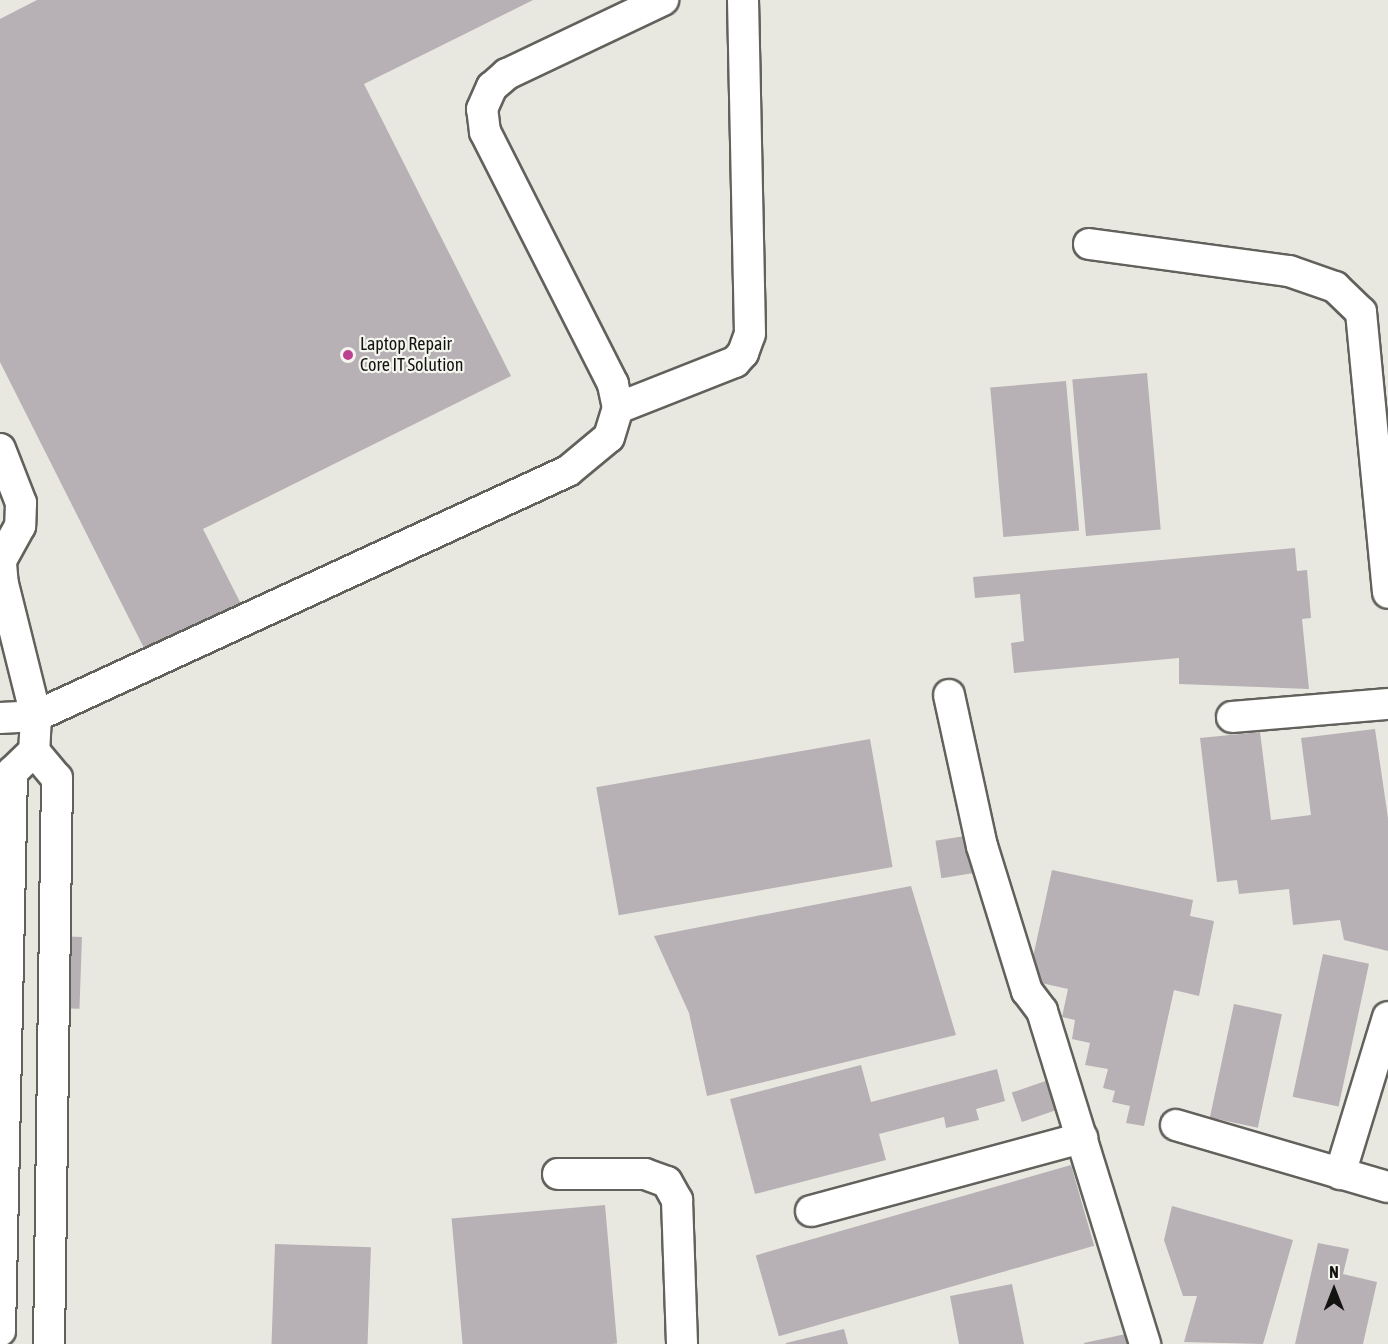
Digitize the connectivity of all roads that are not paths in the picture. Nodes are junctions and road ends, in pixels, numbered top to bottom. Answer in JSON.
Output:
{"nodes":[{"id":1,"x":663,"y":0,"type":"edge"},
{"id":2,"x":742,"y":0,"type":"edge"},
{"id":3,"x":1089,"y":244,"type":"dead end"},
{"id":4,"x":618,"y":408,"type":"junction"},
{"id":5,"x":0,"y":449,"type":"edge"},
{"id":6,"x":1,"y":555,"type":"edge"},
{"id":7,"x":1388,"y":593,"type":"edge"},
{"id":8,"x":949,"y":695,"type":"dead end"},
{"id":9,"x":1388,"y":704,"type":"edge"},
{"id":10,"x":36,"y":716,"type":"junction"},
{"id":11,"x":1232,"y":717,"type":"dead end"},
{"id":12,"x":0,"y":718,"type":"edge"},
{"id":13,"x":34,"y":752,"type":"junction"},
{"id":14,"x":1388,"y":1017,"type":"edge"},
{"id":15,"x":1176,"y":1125,"type":"dead end"},
{"id":16,"x":1082,"y":1138,"type":"junction"},
{"id":17,"x":558,"y":1174,"type":"dead end"},
{"id":18,"x":1340,"y":1174,"type":"junction"},
{"id":19,"x":1388,"y":1187,"type":"edge"},
{"id":20,"x":811,"y":1211,"type":"dead end"},
{"id":21,"x":0,"y":1331,"type":"edge"},
{"id":22,"x":49,"y":1344,"type":"edge"},
{"id":23,"x":682,"y":1344,"type":"edge"},
{"id":24,"x":1145,"y":1344,"type":"edge"}],
"edges":[{"from":1,"to":4,"type":"lane"},
{"from":2,"to":4,"type":"lane"},
{"from":3,"to":7,"type":"lane"},
{"from":4,"to":10,"type":"lane"},
{"from":5,"to":6,"type":"lane"},
{"from":6,"to":10,"type":"lane"},
{"from":8,"to":16,"type":"lane"},
{"from":9,"to":11,"type":"lane"},
{"from":10,"to":12,"type":"lane"},
{"from":10,"to":13,"type":"lane"},
{"from":13,"to":21,"type":"lane"},
{"from":13,"to":22,"type":"lane"},
{"from":14,"to":18,"type":"lane"},
{"from":15,"to":18,"type":"lane"},
{"from":16,"to":20,"type":"lane"},
{"from":16,"to":24,"type":"lane"},
{"from":17,"to":23,"type":"lane"},
{"from":18,"to":19,"type":"lane"}]}
